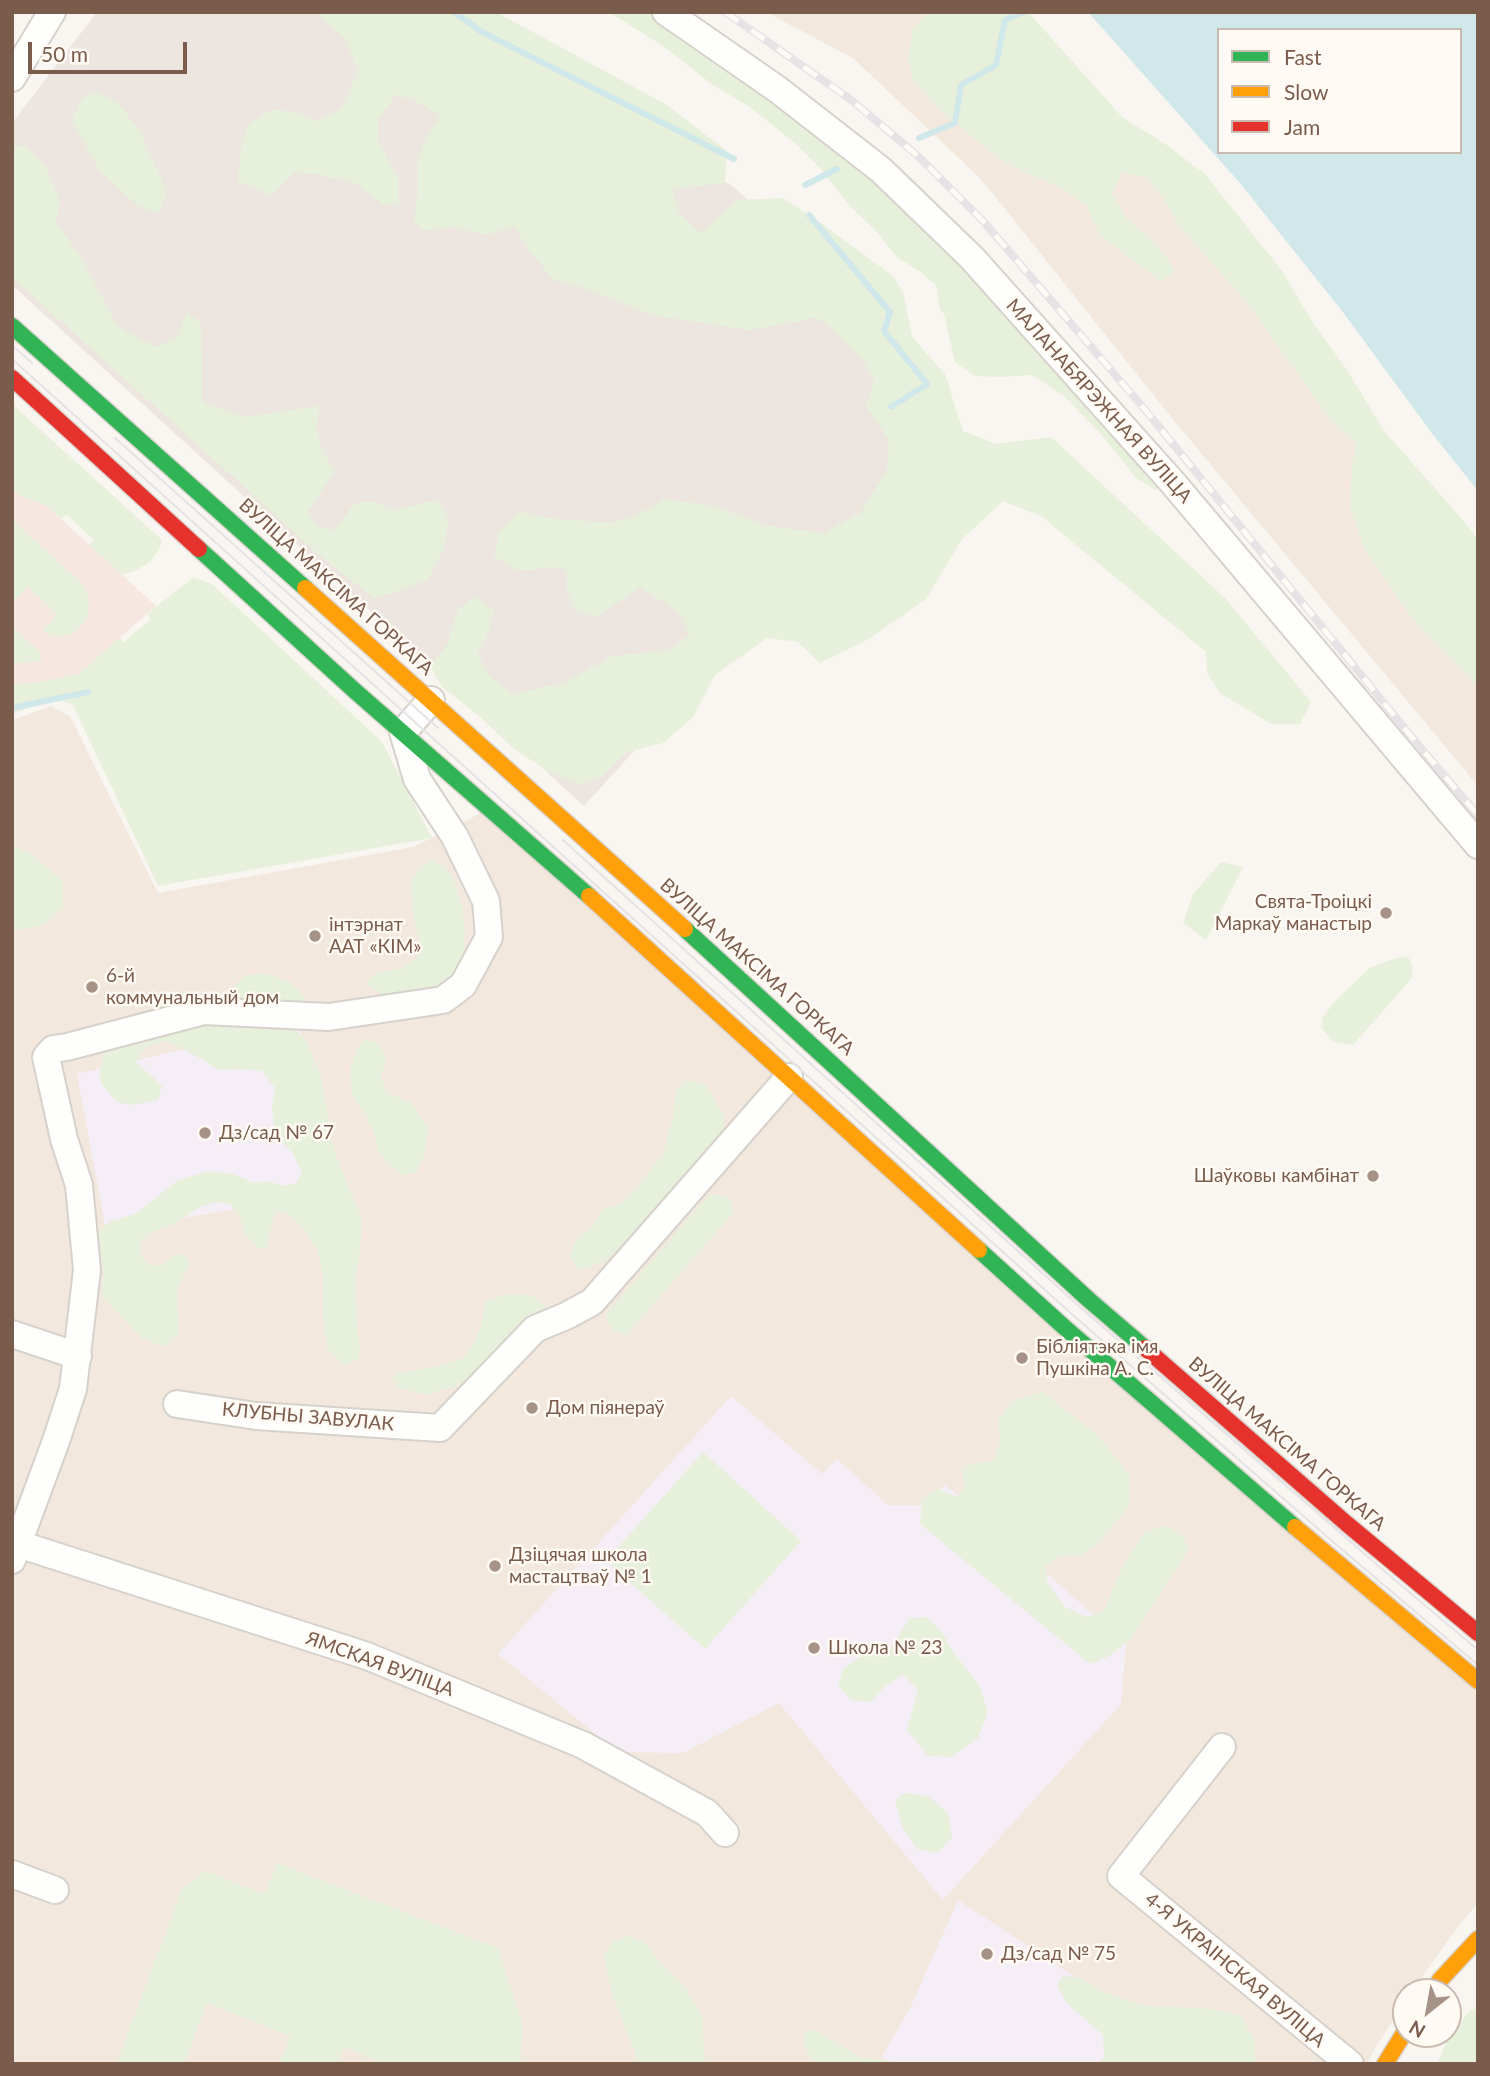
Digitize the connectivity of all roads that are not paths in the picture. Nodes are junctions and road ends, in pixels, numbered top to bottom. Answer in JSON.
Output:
{"nodes":[{"id":1,"x":52,"y":12,"type":"edge"},
{"id":2,"x":666,"y":12,"type":"edge"},
{"id":3,"x":12,"y":78,"type":"edge"},
{"id":4,"x":12,"y":326,"type":"edge"},
{"id":5,"x":12,"y":377,"type":"edge"},
{"id":6,"x":225,"y":516,"type":"junction"},
{"id":7,"x":198,"y":547,"type":"junction"},
{"id":8,"x":383,"y":659,"type":"junction"},
{"id":9,"x":355,"y":691,"type":"junction"},
{"id":10,"x":431,"y":700,"type":"junction"},
{"id":11,"x":403,"y":732,"type":"junction"},
{"id":12,"x":1478,"y":845,"type":"edge"},
{"id":13,"x":597,"y":849,"type":"junction"},
{"id":14,"x":569,"y":878,"type":"junction"},
{"id":15,"x":789,"y":1077,"type":"junction"},
{"id":16,"x":1089,"y":1300,"type":"junction"},
{"id":17,"x":1064,"y":1327,"type":"junction"},
{"id":18,"x":12,"y":1334,"type":"edge"},
{"id":19,"x":78,"y":1356,"type":"junction"},
{"id":20,"x":177,"y":1404,"type":"dead end"},
{"id":21,"x":1347,"y":1524,"type":"junction"},
{"id":22,"x":14,"y":1549,"type":"edge"},
{"id":23,"x":1323,"y":1552,"type":"junction"},
{"id":24,"x":1478,"y":1633,"type":"edge"},
{"id":25,"x":1478,"y":1681,"type":"edge"},
{"id":26,"x":1222,"y":1747,"type":"dead end"},
{"id":27,"x":725,"y":1833,"type":"dead end"},
{"id":28,"x":12,"y":1874,"type":"edge"},
{"id":29,"x":55,"y":1890,"type":"dead end"},
{"id":30,"x":1478,"y":1939,"type":"edge"},
{"id":31,"x":1442,"y":1978,"type":"edge"},
{"id":32,"x":1394,"y":2048,"type":"edge"},
{"id":33,"x":1350,"y":2064,"type":"edge"},
{"id":34,"x":1384,"y":2064,"type":"edge"}],
"edges":[{"from":1,"to":3,"type":"street"},
{"from":2,"to":12,"type":"street","name":"МАЛАНАБЯРЭЖНАЯ ВУЛІЦА"},
{"from":4,"to":6,"type":"main road","name":"ВУЛІЦА МАКСІМА ГОРКАГА"},
{"from":5,"to":7,"type":"main road"},
{"from":6,"to":7,"type":"street"},
{"from":6,"to":8,"type":"main road","name":"ВУЛІЦА МАКСІМА ГОРКАГА"},
{"from":7,"to":9,"type":"main road"},
{"from":8,"to":9,"type":"street"},
{"from":8,"to":10,"type":"main road","name":"ВУЛІЦА МАКСІМА ГОРКАГА"},
{"from":9,"to":11,"type":"main road"},
{"from":10,"to":11,"type":"street"},
{"from":10,"to":13,"type":"main road","name":"ВУЛІЦА МАКСІМА ГОРКАГА"},
{"from":11,"to":14,"type":"main road"},
{"from":11,"to":19,"type":"street"},
{"from":13,"to":14,"type":"street"},
{"from":13,"to":16,"type":"main road","name":"ВУЛІЦА МАКСІМА ГОРКАГА"},
{"from":14,"to":15,"type":"main road"},
{"from":15,"to":17,"type":"main road"},
{"from":15,"to":20,"type":"street","name":"КЛУБНЫ ЗАВУЛАК"},
{"from":16,"to":17,"type":"street"},
{"from":16,"to":21,"type":"main road","name":"ВУЛІЦА МАКСІМА ГОРКАГА"},
{"from":17,"to":23,"type":"main road"},
{"from":18,"to":19,"type":"street"},
{"from":19,"to":22,"type":"street"},
{"from":21,"to":23,"type":"street"},
{"from":21,"to":24,"type":"main road","name":"ВУЛІЦА МАКСІМА ГОРКАГА"},
{"from":22,"to":27,"type":"street","name":"ЯМСКАЯ ВУЛІЦА"},
{"from":23,"to":25,"type":"main road"},
{"from":26,"to":33,"type":"street","name":"4-Я УКРАІНСКАЯ ВУЛІЦА"},
{"from":28,"to":29,"type":"street"},
{"from":30,"to":31,"type":"main road"},
{"from":32,"to":34,"type":"main road"}]}
